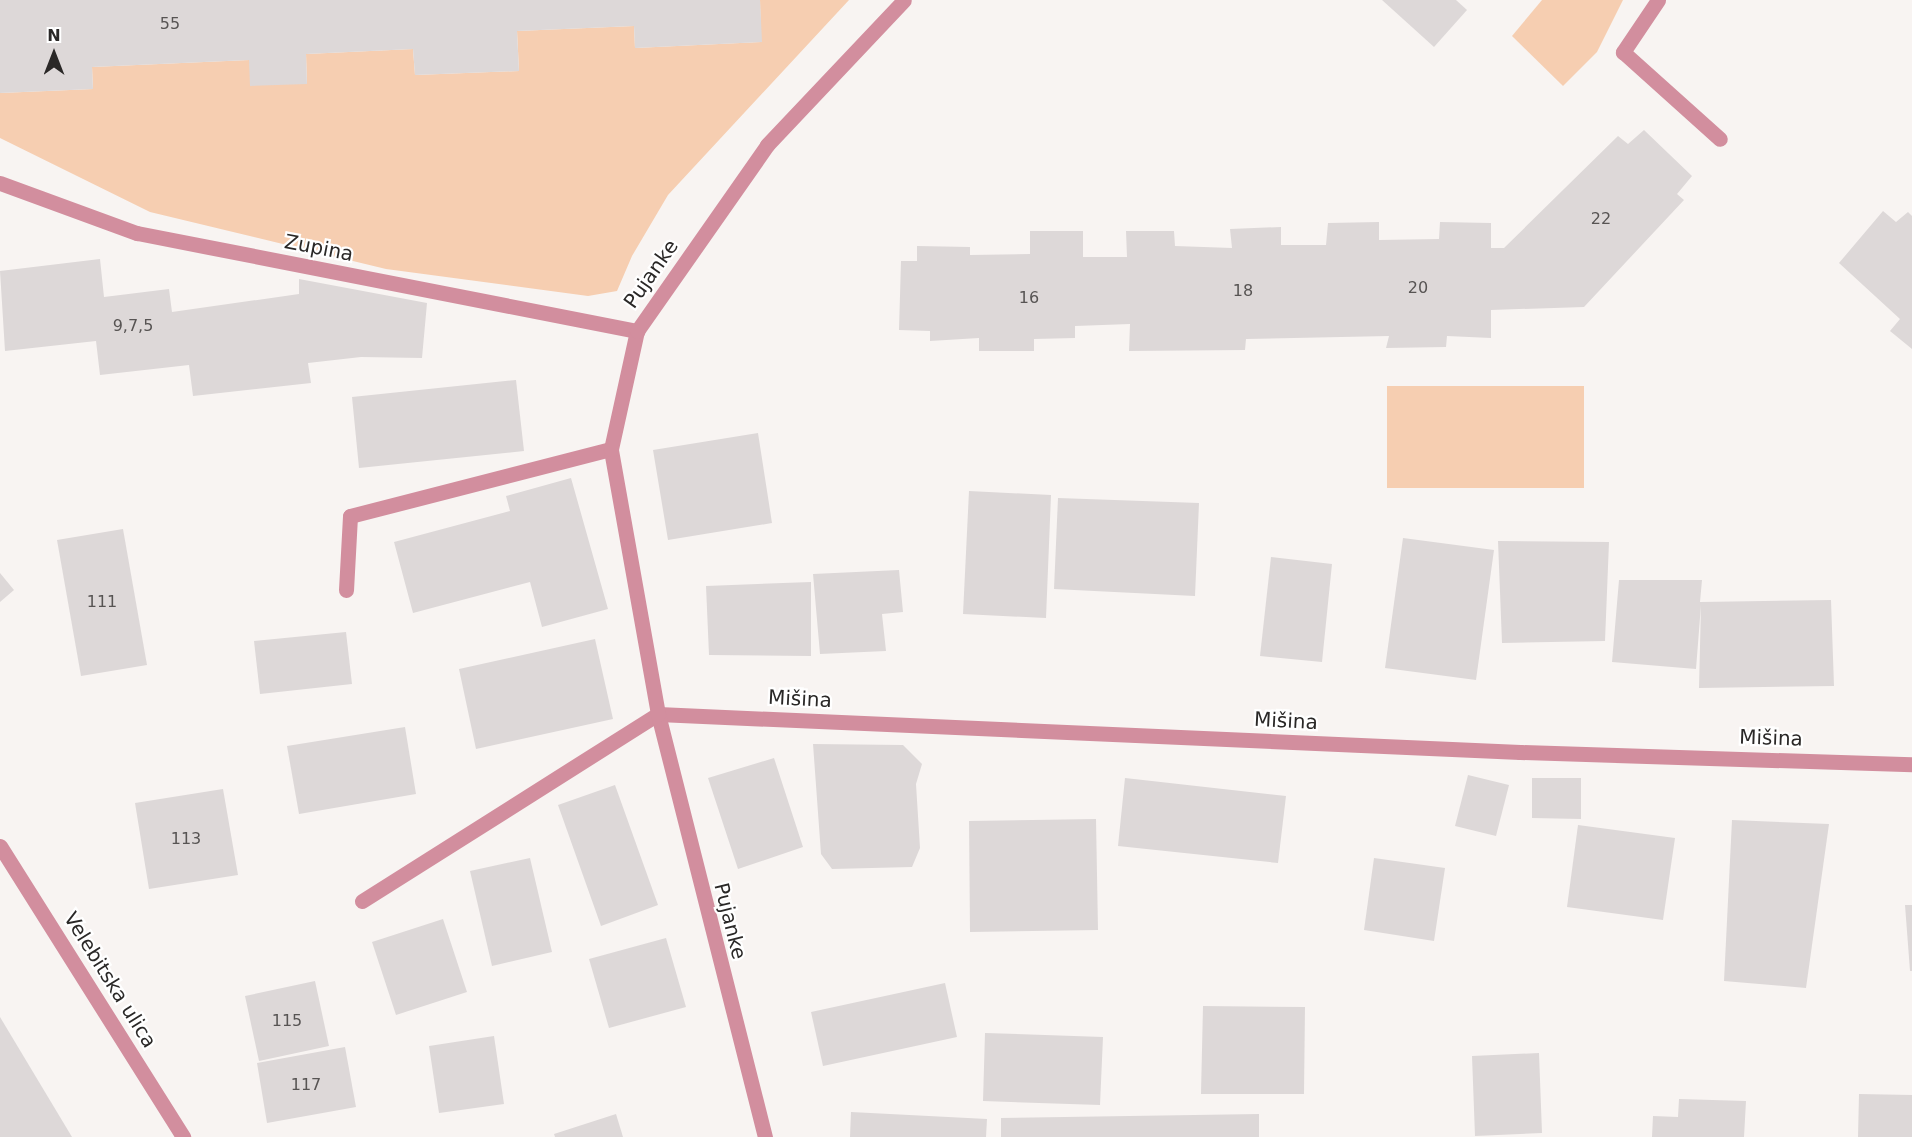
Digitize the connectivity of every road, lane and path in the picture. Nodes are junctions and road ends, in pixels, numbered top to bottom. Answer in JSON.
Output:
{"nodes":[{"id":1,"x":904,"y":0,"type":"edge"},
{"id":2,"x":1658,"y":0,"type":"edge"},
{"id":3,"x":1720,"y":139,"type":"dead end"},
{"id":4,"x":0,"y":183,"type":"edge"},
{"id":5,"x":637,"y":332,"type":"junction"},
{"id":6,"x":611,"y":449,"type":"junction"},
{"id":7,"x":345,"y":590,"type":"dead end"},
{"id":8,"x":658,"y":714,"type":"junction"},
{"id":9,"x":1912,"y":764,"type":"edge"},
{"id":10,"x":0,"y":846,"type":"edge"},
{"id":11,"x":362,"y":901,"type":"dead end"},
{"id":12,"x":183,"y":1137,"type":"edge"},
{"id":13,"x":765,"y":1137,"type":"edge"}],
"edges":[{"from":1,"to":5,"type":"street","name":"Pujanke"},
{"from":2,"to":3,"type":"street"},
{"from":4,"to":5,"type":"street","name":"Zupina"},
{"from":5,"to":6,"type":"street","name":"Pujanke"},
{"from":6,"to":7,"type":"street"},
{"from":6,"to":8,"type":"street","name":"Pujanke"},
{"from":8,"to":9,"type":"street","name":"Mišina"},
{"from":8,"to":11,"type":"street"},
{"from":8,"to":13,"type":"street","name":"Pujanke"},
{"from":10,"to":12,"type":"street","name":"Velebitska ulica"}]}
